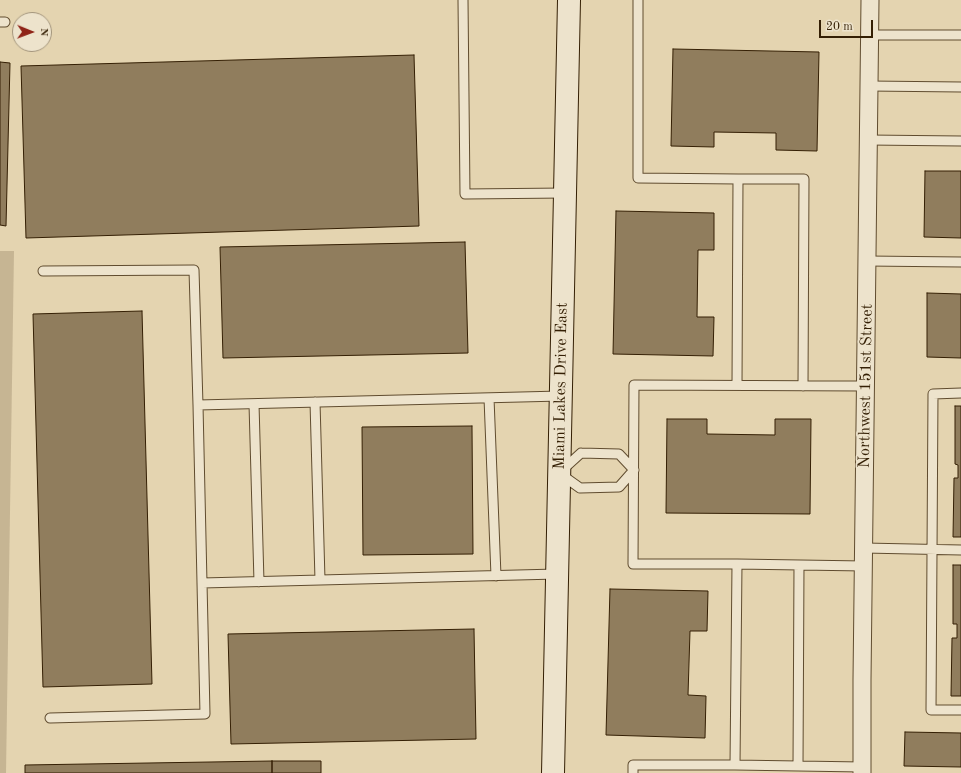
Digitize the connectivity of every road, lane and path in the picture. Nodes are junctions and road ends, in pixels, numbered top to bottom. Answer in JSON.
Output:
{"nodes":[{"id":1,"x":463,"y":0,"type":"edge"},
{"id":2,"x":569,"y":0,"type":"edge"},
{"id":3,"x":638,"y":0,"type":"edge"},
{"id":4,"x":870,"y":0,"type":"edge"},
{"id":5,"x":870,"y":35,"type":"junction"},
{"id":6,"x":961,"y":35,"type":"edge"},
{"id":7,"x":869,"y":86,"type":"junction"},
{"id":8,"x":961,"y":87,"type":"edge"},
{"id":9,"x":868,"y":140,"type":"junction"},
{"id":10,"x":961,"y":141,"type":"edge"},
{"id":11,"x":738,"y":179,"type":"junction"},
{"id":12,"x":565,"y":193,"type":"junction"},
{"id":13,"x":867,"y":261,"type":"junction"},
{"id":14,"x":961,"y":262,"type":"edge"},
{"id":15,"x":43,"y":271,"type":"dead end"},
{"id":16,"x":737,"y":385,"type":"junction"},
{"id":17,"x":803,"y":386,"type":"junction"},
{"id":18,"x":866,"y":386,"type":"junction"},
{"id":19,"x":961,"y":393,"type":"edge"},
{"id":20,"x":561,"y":396,"type":"junction"},
{"id":21,"x":489,"y":398,"type":"junction"},
{"id":22,"x":315,"y":402,"type":"junction"},
{"id":23,"x":254,"y":404,"type":"junction"},
{"id":24,"x":198,"y":405,"type":"junction"},
{"id":25,"x":634,"y":470,"type":"junction"},
{"id":26,"x":559,"y":473,"type":"junction"},
{"id":27,"x":864,"y":548,"type":"junction"},
{"id":28,"x":932,"y":549,"type":"junction"},
{"id":29,"x":961,"y":550,"type":"edge"},
{"id":30,"x":738,"y":564,"type":"junction"},
{"id":31,"x":799,"y":565,"type":"junction"},
{"id":32,"x":864,"y":566,"type":"junction"},
{"id":33,"x":557,"y":574,"type":"junction"},
{"id":34,"x":496,"y":576,"type":"junction"},
{"id":35,"x":320,"y":580,"type":"junction"},
{"id":36,"x":259,"y":582,"type":"junction"},
{"id":37,"x":202,"y":583,"type":"junction"},
{"id":38,"x":961,"y":710,"type":"edge"},
{"id":39,"x":50,"y":718,"type":"dead end"},
{"id":40,"x":735,"y":765,"type":"junction"},
{"id":41,"x":798,"y":766,"type":"junction"},
{"id":42,"x":862,"y":770,"type":"edge"},
{"id":43,"x":553,"y":773,"type":"edge"},
{"id":44,"x":633,"y":773,"type":"edge"}],
"edges":[{"from":1,"to":12,"type":"lane"},
{"from":2,"to":12,"type":"main road","name":"Miami Lakes Drive East"},
{"from":3,"to":11,"type":"lane"},
{"from":4,"to":5,"type":"street","name":"Northwest 151st Street"},
{"from":5,"to":6,"type":"lane"},
{"from":5,"to":7,"type":"street","name":"Northwest 151st Street"},
{"from":7,"to":8,"type":"lane"},
{"from":7,"to":9,"type":"street","name":"Northwest 151st Street"},
{"from":9,"to":10,"type":"lane"},
{"from":9,"to":13,"type":"street","name":"Northwest 151st Street"},
{"from":11,"to":16,"type":"lane"},
{"from":11,"to":17,"type":"lane"},
{"from":12,"to":20,"type":"main road","name":"Miami Lakes Drive East"},
{"from":13,"to":14,"type":"lane"},
{"from":13,"to":18,"type":"street","name":"Northwest 151st Street"},
{"from":15,"to":24,"type":"lane"},
{"from":16,"to":17,"type":"lane"},
{"from":16,"to":25,"type":"lane"},
{"from":17,"to":18,"type":"lane"},
{"from":18,"to":27,"type":"street","name":"Northwest 151st Street"},
{"from":19,"to":28,"type":"lane"},
{"from":20,"to":21,"type":"lane"},
{"from":20,"to":26,"type":"main road","name":"Miami Lakes Drive East"},
{"from":21,"to":22,"type":"lane"},
{"from":21,"to":34,"type":"lane"},
{"from":22,"to":23,"type":"lane"},
{"from":22,"to":35,"type":"lane"},
{"from":23,"to":24,"type":"lane"},
{"from":23,"to":36,"type":"lane"},
{"from":24,"to":37,"type":"lane"},
{"from":25,"to":26,"type":"lane"},
{"from":25,"to":26,"type":"lane"},
{"from":25,"to":30,"type":"lane"},
{"from":26,"to":33,"type":"main road","name":"Miami Lakes Drive East"},
{"from":27,"to":28,"type":"lane"},
{"from":27,"to":32,"type":"street","name":"Northwest 151st Street"},
{"from":28,"to":29,"type":"lane"},
{"from":28,"to":38,"type":"lane"},
{"from":30,"to":31,"type":"lane"},
{"from":30,"to":40,"type":"lane"},
{"from":31,"to":32,"type":"lane"},
{"from":31,"to":41,"type":"lane"},
{"from":32,"to":42,"type":"street","name":"Northwest 151st Street"},
{"from":33,"to":34,"type":"lane"},
{"from":33,"to":43,"type":"main road","name":"Miami Lakes Drive East"},
{"from":34,"to":35,"type":"lane"},
{"from":35,"to":36,"type":"lane"},
{"from":36,"to":37,"type":"lane"},
{"from":37,"to":39,"type":"lane"},
{"from":40,"to":41,"type":"lane"},
{"from":40,"to":44,"type":"lane"},
{"from":41,"to":42,"type":"lane"}]}
